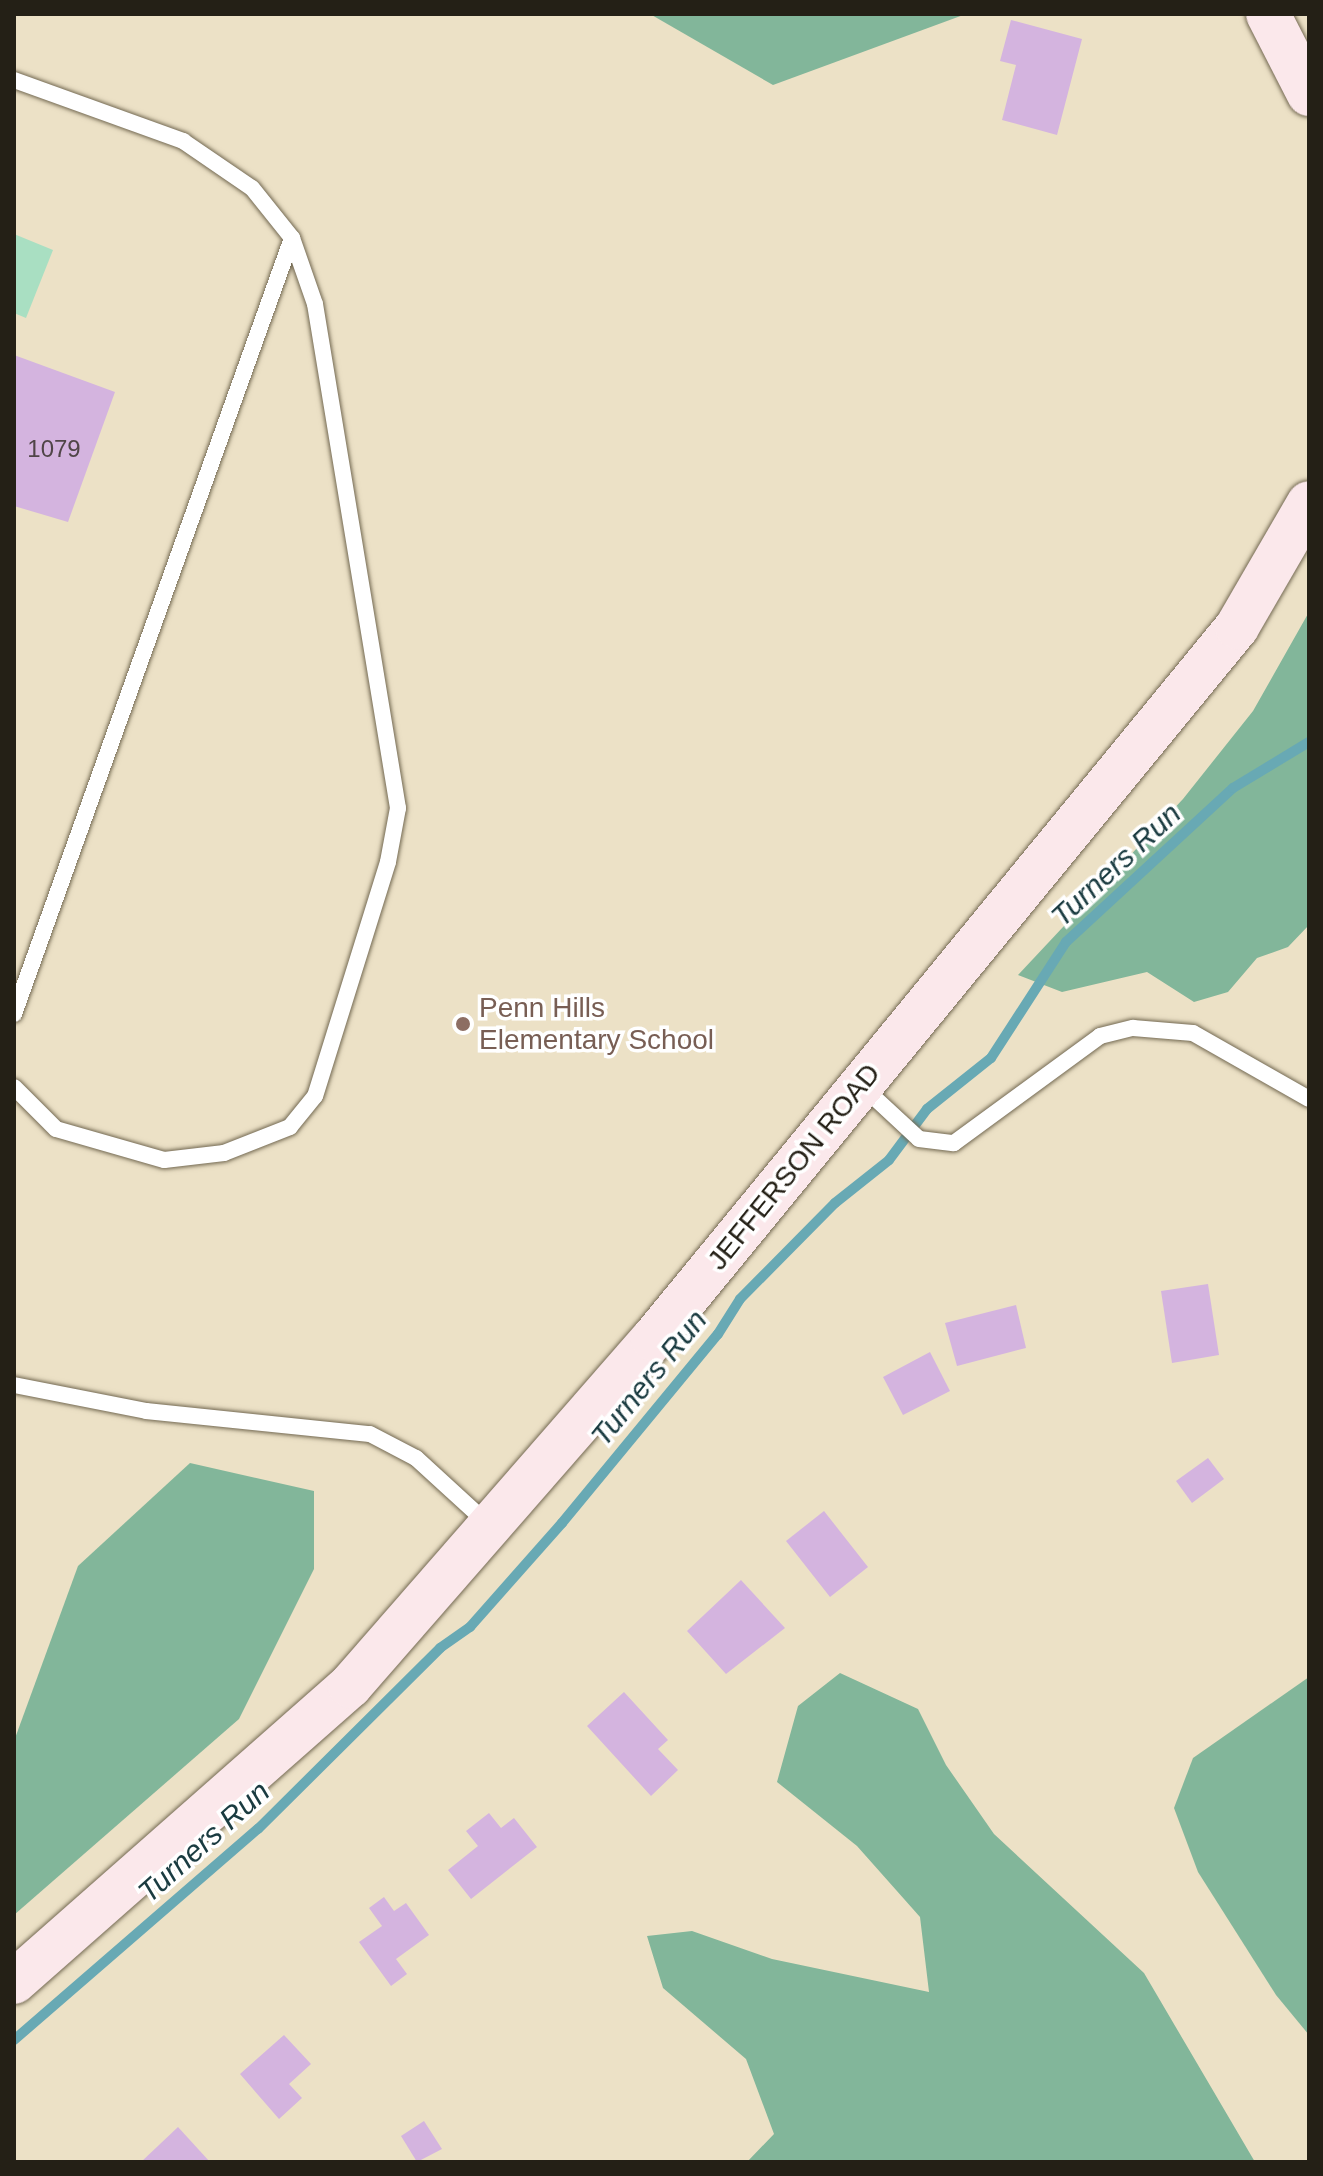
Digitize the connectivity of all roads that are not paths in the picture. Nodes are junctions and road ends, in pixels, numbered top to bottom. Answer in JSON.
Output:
{"nodes":[{"id":1,"x":1268,"y":14,"type":"edge"},
{"id":2,"x":14,"y":80,"type":"edge"},
{"id":3,"x":1309,"y":94,"type":"edge"},
{"id":4,"x":292,"y":238,"type":"junction"},
{"id":5,"x":1309,"y":503,"type":"edge"},
{"id":6,"x":14,"y":1014,"type":"edge"},
{"id":7,"x":861,"y":1086,"type":"junction"},
{"id":8,"x":14,"y":1087,"type":"edge"},
{"id":9,"x":1309,"y":1099,"type":"edge"},
{"id":10,"x":14,"y":1385,"type":"edge"},
{"id":11,"x":489,"y":1525,"type":"junction"},
{"id":12,"x":14,"y":1982,"type":"edge"}],
"edges":[{"from":1,"to":3,"type":"street"},
{"from":2,"to":4,"type":"lane"},
{"from":4,"to":6,"type":"lane"},
{"from":4,"to":8,"type":"lane"},
{"from":5,"to":7,"type":"street","name":"JEFFERSON ROAD"},
{"from":7,"to":9,"type":"lane"},
{"from":7,"to":11,"type":"street","name":"JEFFERSON ROAD"},
{"from":10,"to":11,"type":"lane"},
{"from":11,"to":12,"type":"street","name":"JEFFERSON ROAD"}]}
